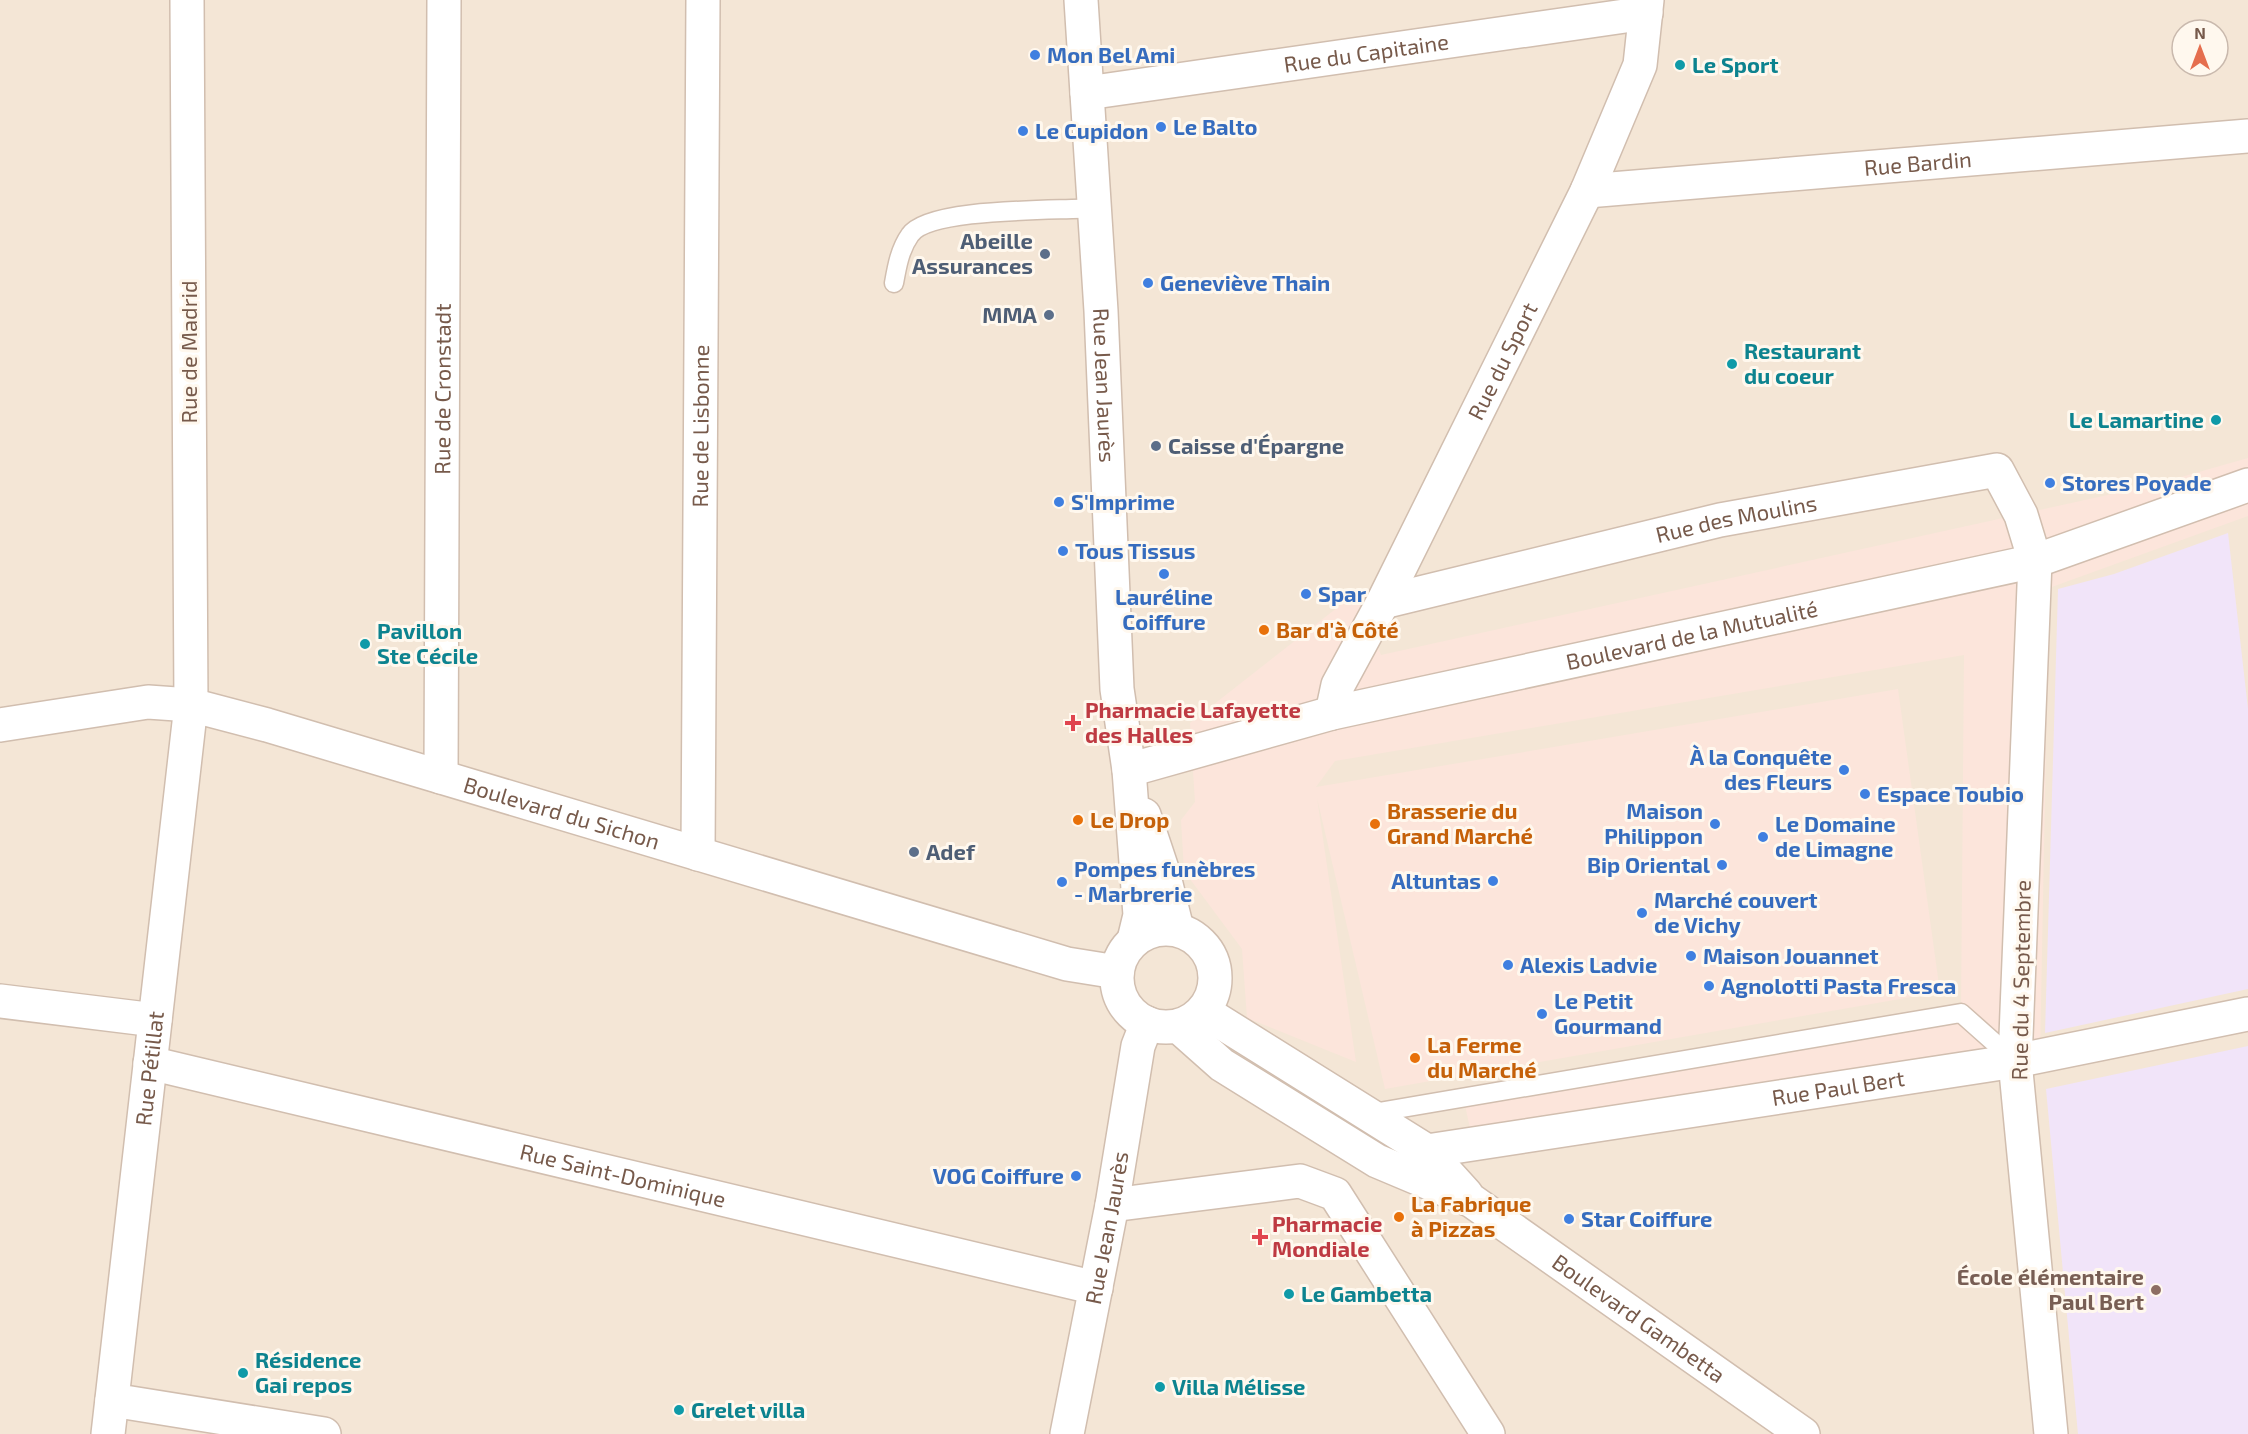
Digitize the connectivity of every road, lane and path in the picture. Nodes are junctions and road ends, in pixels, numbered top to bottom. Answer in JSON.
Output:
{"nodes":[{"id":1,"x":187,"y":0,"type":"edge"},
{"id":2,"x":444,"y":0,"type":"edge"},
{"id":3,"x":703,"y":0,"type":"edge"},
{"id":4,"x":1081,"y":0,"type":"edge"},
{"id":5,"x":1646,"y":7,"type":"edge"},
{"id":6,"x":1087,"y":93,"type":"junction"},
{"id":7,"x":2248,"y":136,"type":"edge"},
{"id":8,"x":1587,"y":192,"type":"junction"},
{"id":9,"x":1094,"y":208,"type":"junction"},
{"id":10,"x":894,"y":282,"type":"dead end"},
{"id":11,"x":2248,"y":485,"type":"edge"},
{"id":12,"x":2035,"y":561,"type":"junction"},
{"id":13,"x":1383,"y":602,"type":"junction"},
{"id":14,"x":191,"y":705,"type":"junction"},
{"id":15,"x":1332,"y":713,"type":"junction"},
{"id":16,"x":0,"y":725,"type":"edge"},
{"id":17,"x":1130,"y":770,"type":"junction"},
{"id":18,"x":441,"y":777,"type":"junction"},
{"id":19,"x":698,"y":854,"type":"junction"},
{"id":20,"x":1177,"y":929,"type":"junction"},
{"id":21,"x":1134,"y":940,"type":"junction"},
{"id":22,"x":1117,"y":972,"type":"junction"},
{"id":23,"x":0,"y":1001,"type":"edge"},
{"id":24,"x":2248,"y":1014,"type":"edge"},
{"id":25,"x":155,"y":1020,"type":"junction"},
{"id":26,"x":1176,"y":1020,"type":"junction"},
{"id":27,"x":2015,"y":1062,"type":"junction"},
{"id":28,"x":150,"y":1063,"type":"junction"},
{"id":29,"x":1367,"y":1114,"type":"junction"},
{"id":30,"x":1427,"y":1151,"type":"junction"},
{"id":31,"x":1472,"y":1202,"type":"junction"},
{"id":32,"x":1112,"y":1205,"type":"junction"},
{"id":33,"x":1096,"y":1288,"type":"junction"},
{"id":34,"x":112,"y":1400,"type":"junction"},
{"id":35,"x":108,"y":1434,"type":"edge"},
{"id":36,"x":324,"y":1434,"type":"edge"},
{"id":37,"x":1067,"y":1434,"type":"edge"},
{"id":38,"x":1488,"y":1434,"type":"edge"},
{"id":39,"x":1803,"y":1434,"type":"edge"},
{"id":40,"x":2051,"y":1434,"type":"edge"}],
"edges":[{"from":1,"to":14,"type":"street","name":"Rue de Madrid"},
{"from":2,"to":18,"type":"street","name":"Rue de Cronstadt"},
{"from":3,"to":19,"type":"street","name":"Rue de Lisbonne"},
{"from":4,"to":6,"type":"street","name":"Rue Jean Jaurès"},
{"from":5,"to":6,"type":"street","name":"Rue du Capitaine"},
{"from":5,"to":8,"type":"street","name":"Rue du Sport"},
{"from":6,"to":9,"type":"street","name":"Rue Jean Jaurès"},
{"from":7,"to":8,"type":"street","name":"Rue Bardin"},
{"from":8,"to":13,"type":"street","name":"Rue du Sport"},
{"from":9,"to":10,"type":"lane"},
{"from":9,"to":17,"type":"street","name":"Rue Jean Jaurès"},
{"from":11,"to":12,"type":"street","name":"Boulevard de la Mutualité"},
{"from":12,"to":13,"type":"street","name":"Rue des Moulins"},
{"from":12,"to":15,"type":"street","name":"Boulevard de la Mutualité"},
{"from":12,"to":27,"type":"street","name":"Rue du 4 Septembre"},
{"from":13,"to":15,"type":"street","name":"Rue du Sport"},
{"from":14,"to":16,"type":"street","name":"Boulevard du Sichon"},
{"from":14,"to":18,"type":"street","name":"Boulevard du Sichon"},
{"from":14,"to":25,"type":"street","name":"Rue Pétillat"},
{"from":15,"to":17,"type":"street","name":"Boulevard de la Mutualité"},
{"from":17,"to":20,"type":"street","name":"Rue Jean Jaurès"},
{"from":17,"to":21,"type":"street","name":"Rue Jean Jaurès"},
{"from":18,"to":19,"type":"street","name":"Boulevard du Sichon"},
{"from":19,"to":22,"type":"street","name":"Boulevard du Sichon"},
{"from":20,"to":21,"type":"street"},
{"from":20,"to":26,"type":"street"},
{"from":21,"to":22,"type":"street"},
{"from":22,"to":26,"type":"street"},
{"from":23,"to":25,"type":"street"},
{"from":24,"to":27,"type":"street","name":"Rue Paul Bert"},
{"from":25,"to":28,"type":"street","name":"Rue Pétillat"},
{"from":26,"to":29,"type":"street","name":"Boulevard Gambetta"},
{"from":26,"to":31,"type":"street","name":"Boulevard Gambetta"},
{"from":26,"to":32,"type":"street","name":"Rue Jean Jaurès"},
{"from":27,"to":29,"type":"lane"},
{"from":27,"to":30,"type":"street","name":"Rue Paul Bert"},
{"from":27,"to":40,"type":"street","name":"Rue du 4 Septembre"},
{"from":28,"to":33,"type":"street","name":"Rue Saint-Dominique"},
{"from":28,"to":34,"type":"street","name":"Rue Pétillat"},
{"from":29,"to":30,"type":"street","name":"Boulevard Gambetta"},
{"from":30,"to":31,"type":"street","name":"Boulevard Gambetta"},
{"from":31,"to":39,"type":"street","name":"Boulevard Gambetta"},
{"from":32,"to":33,"type":"street","name":"Rue Jean Jaurès"},
{"from":32,"to":38,"type":"street"},
{"from":33,"to":37,"type":"street","name":"Rue Jean Jaurès"},
{"from":34,"to":35,"type":"street","name":"Rue Pétillat"},
{"from":34,"to":36,"type":"street"}]}
